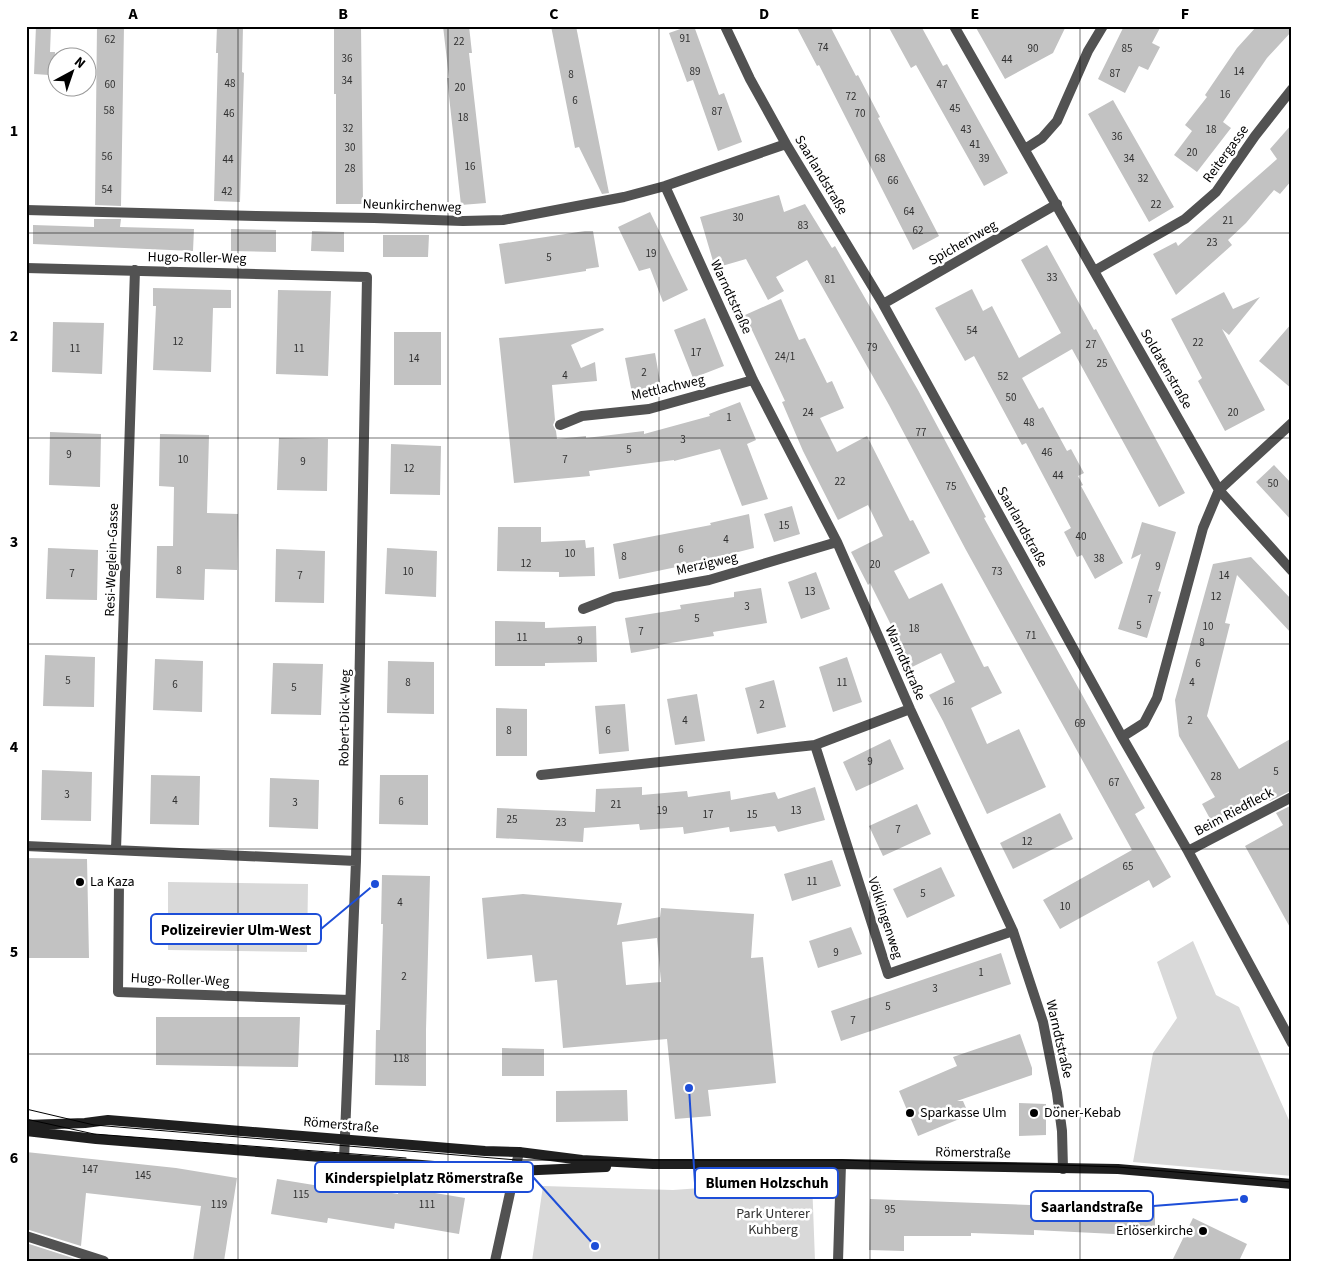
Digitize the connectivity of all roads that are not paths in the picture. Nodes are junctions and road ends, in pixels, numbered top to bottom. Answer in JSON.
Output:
{"nodes":[{"id":1,"x":725,"y":26,"type":"edge"},
{"id":2,"x":954,"y":26,"type":"edge"},
{"id":3,"x":1103,"y":26,"type":"edge"},
{"id":4,"x":1292,"y":89,"type":"edge"},
{"id":5,"x":786,"y":144,"type":"junction"},
{"id":6,"x":1025,"y":149,"type":"junction"},
{"id":7,"x":665,"y":186,"type":"junction"},
{"id":8,"x":1057,"y":204,"type":"junction"},
{"id":9,"x":26,"y":210,"type":"edge"},
{"id":10,"x":26,"y":268,"type":"edge"},
{"id":11,"x":135,"y":270,"type":"junction"},
{"id":12,"x":1094,"y":270,"type":"junction"},
{"id":13,"x":367,"y":276,"type":"joint"},
{"id":14,"x":883,"y":304,"type":"junction"},
{"id":15,"x":754,"y":380,"type":"junction"},
{"id":16,"x":1292,"y":423,"type":"edge"},
{"id":17,"x":560,"y":425,"type":"dead end"},
{"id":18,"x":1219,"y":490,"type":"junction"},
{"id":19,"x":837,"y":542,"type":"junction"},
{"id":20,"x":1292,"y":571,"type":"edge"},
{"id":21,"x":583,"y":609,"type":"dead end"},
{"id":22,"x":910,"y":709,"type":"junction"},
{"id":23,"x":1122,"y":738,"type":"junction"},
{"id":24,"x":815,"y":745,"type":"junction"},
{"id":25,"x":541,"y":776,"type":"dead end"},
{"id":26,"x":1292,"y":797,"type":"edge"},
{"id":27,"x":26,"y":846,"type":"edge"},
{"id":28,"x":116,"y":850,"type":"junction"},
{"id":29,"x":1188,"y":852,"type":"junction"},
{"id":30,"x":356,"y":861,"type":"junction"},
{"id":31,"x":119,"y":883,"type":"dead end"},
{"id":32,"x":1014,"y":931,"type":"junction"},
{"id":33,"x":350,"y":1000,"type":"junction"},
{"id":34,"x":1292,"y":1043,"type":"edge"},
{"id":35,"x":26,"y":1125,"type":"edge"},
{"id":36,"x":26,"y":1131,"type":"edge"},
{"id":37,"x":346,"y":1139,"type":"junction"},
{"id":38,"x":519,"y":1152,"type":"junction"},
{"id":39,"x":344,"y":1160,"type":"junction"},
{"id":40,"x":653,"y":1164,"type":"junction"},
{"id":41,"x":841,"y":1164,"type":"junction"},
{"id":42,"x":1063,"y":1169,"type":"junction"},
{"id":43,"x":516,"y":1171,"type":"junction"},
{"id":44,"x":1292,"y":1184,"type":"edge"},
{"id":45,"x":26,"y":1236,"type":"edge"},
{"id":46,"x":104,"y":1261,"type":"edge"},
{"id":47,"x":495,"y":1261,"type":"edge"},
{"id":48,"x":838,"y":1261,"type":"edge"}],
"edges":[{"from":1,"to":5,"type":"street","name":"Saarlandstraße"},
{"from":2,"to":6,"type":"street","name":"Soldatenstraße"},
{"from":3,"to":6,"type":"street"},
{"from":4,"to":12,"type":"street","name":"Reitergasse"},
{"from":5,"to":7,"type":"street","name":"Neunkirchenweg"},
{"from":5,"to":14,"type":"street","name":"Saarlandstraße"},
{"from":6,"to":8,"type":"street","name":"Soldatenstraße"},
{"from":7,"to":9,"type":"street","name":"Neunkirchenweg"},
{"from":7,"to":15,"type":"street","name":"Warndtstraße"},
{"from":8,"to":12,"type":"street","name":"Soldatenstraße"},
{"from":8,"to":14,"type":"street","name":"Spichernweg"},
{"from":10,"to":11,"type":"street","name":"Hugo-Roller-Weg"},
{"from":11,"to":13,"type":"street","name":"Hugo-Roller-Weg"},
{"from":11,"to":28,"type":"street","name":"Resi-Weglein-Gasse"},
{"from":12,"to":18,"type":"street","name":"Soldatenstraße"},
{"from":13,"to":30,"type":"street","name":"Robert-Dick-Weg"},
{"from":14,"to":23,"type":"street","name":"Saarlandstraße"},
{"from":15,"to":17,"type":"street","name":"Mettlachweg"},
{"from":15,"to":19,"type":"street","name":"Warndtstraße"},
{"from":16,"to":18,"type":"street"},
{"from":18,"to":20,"type":"street","name":"Soldatenstraße"},
{"from":18,"to":23,"type":"street"},
{"from":19,"to":21,"type":"street","name":"Merzigweg"},
{"from":19,"to":22,"type":"street","name":"Warndtstraße"},
{"from":22,"to":24,"type":"street"},
{"from":22,"to":32,"type":"street","name":"Warndtstraße"},
{"from":23,"to":29,"type":"street","name":"Saarlandstraße"},
{"from":24,"to":25,"type":"street"},
{"from":24,"to":32,"type":"street","name":"Völklingenweg"},
{"from":26,"to":29,"type":"street","name":"Beim Riedfleck"},
{"from":27,"to":28,"type":"street"},
{"from":28,"to":30,"type":"street"},
{"from":29,"to":34,"type":"street","name":"Saarlandstraße"},
{"from":30,"to":33,"type":"street","name":"Robert-Dick-Weg"},
{"from":31,"to":33,"type":"street","name":"Hugo-Roller-Weg"},
{"from":32,"to":42,"type":"street","name":"Warndtstraße"},
{"from":33,"to":37,"type":"street","name":"Robert-Dick-Weg"},
{"from":35,"to":37,"type":"street","name":"Römerstraße"},
{"from":36,"to":39,"type":"street","name":"Römerstraße"},
{"from":37,"to":38,"type":"street","name":"Römerstraße"},
{"from":37,"to":39,"type":"street","name":"Robert-Dick-Weg"},
{"from":38,"to":40,"type":"street","name":"Römerstraße"},
{"from":38,"to":43,"type":"street"},
{"from":39,"to":43,"type":"street","name":"Römerstraße"},
{"from":40,"to":41,"type":"street","name":"Römerstraße"},
{"from":40,"to":43,"type":"street","name":"Römerstraße"},
{"from":41,"to":42,"type":"street","name":"Römerstraße"},
{"from":41,"to":48,"type":"street"},
{"from":42,"to":44,"type":"street","name":"Römerstraße"},
{"from":43,"to":47,"type":"street"},
{"from":45,"to":46,"type":"street"}]}
